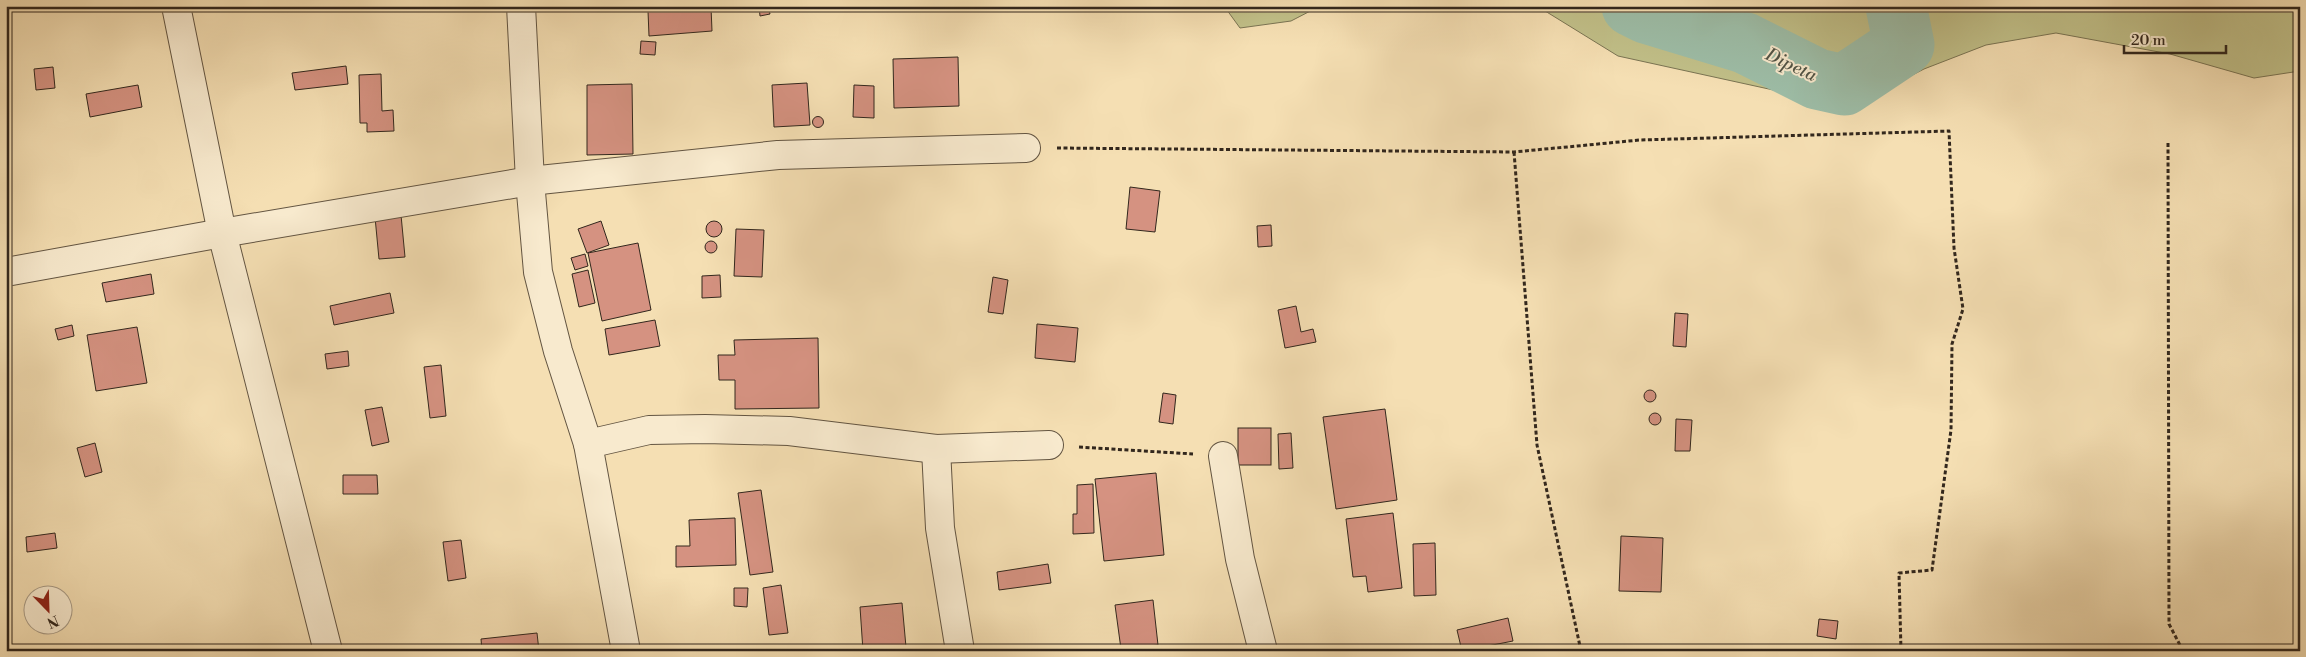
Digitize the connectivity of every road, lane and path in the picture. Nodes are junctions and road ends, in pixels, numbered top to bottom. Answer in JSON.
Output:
{"nodes":[{"id":1,"x":176,"y":6,"type":"edge"},
{"id":2,"x":521,"y":6,"type":"edge"},
{"id":3,"x":2168,"y":143,"type":"dead end"},
{"id":4,"x":1026,"y":148,"type":"joint"},
{"id":5,"x":1514,"y":152,"type":"junction"},
{"id":6,"x":530,"y":182,"type":"junction"},
{"id":7,"x":222,"y":233,"type":"junction"},
{"id":8,"x":6,"y":272,"type":"edge"},
{"id":9,"x":588,"y":444,"type":"junction"},
{"id":10,"x":1049,"y":445,"type":"joint"},
{"id":11,"x":936,"y":448,"type":"junction"},
{"id":12,"x":1222,"y":456,"type":"joint"},
{"id":13,"x":328,"y":651,"type":"edge"},
{"id":14,"x":626,"y":651,"type":"edge"},
{"id":15,"x":960,"y":651,"type":"edge"},
{"id":16,"x":1263,"y":651,"type":"edge"},
{"id":17,"x":1581,"y":651,"type":"edge"},
{"id":18,"x":1901,"y":651,"type":"edge"},
{"id":19,"x":2183,"y":651,"type":"edge"}],
"edges":[{"from":1,"to":7,"type":"street"},
{"from":2,"to":6,"type":"street"},
{"from":3,"to":19,"type":"path"},
{"from":4,"to":5,"type":"path"},
{"from":4,"to":6,"type":"street"},
{"from":5,"to":17,"type":"path"},
{"from":5,"to":18,"type":"path"},
{"from":6,"to":7,"type":"street"},
{"from":6,"to":9,"type":"street"},
{"from":7,"to":8,"type":"street"},
{"from":7,"to":13,"type":"street"},
{"from":9,"to":11,"type":"street"},
{"from":9,"to":14,"type":"street"},
{"from":10,"to":11,"type":"street"},
{"from":10,"to":12,"type":"path"},
{"from":11,"to":15,"type":"street"},
{"from":12,"to":16,"type":"street"}]}
